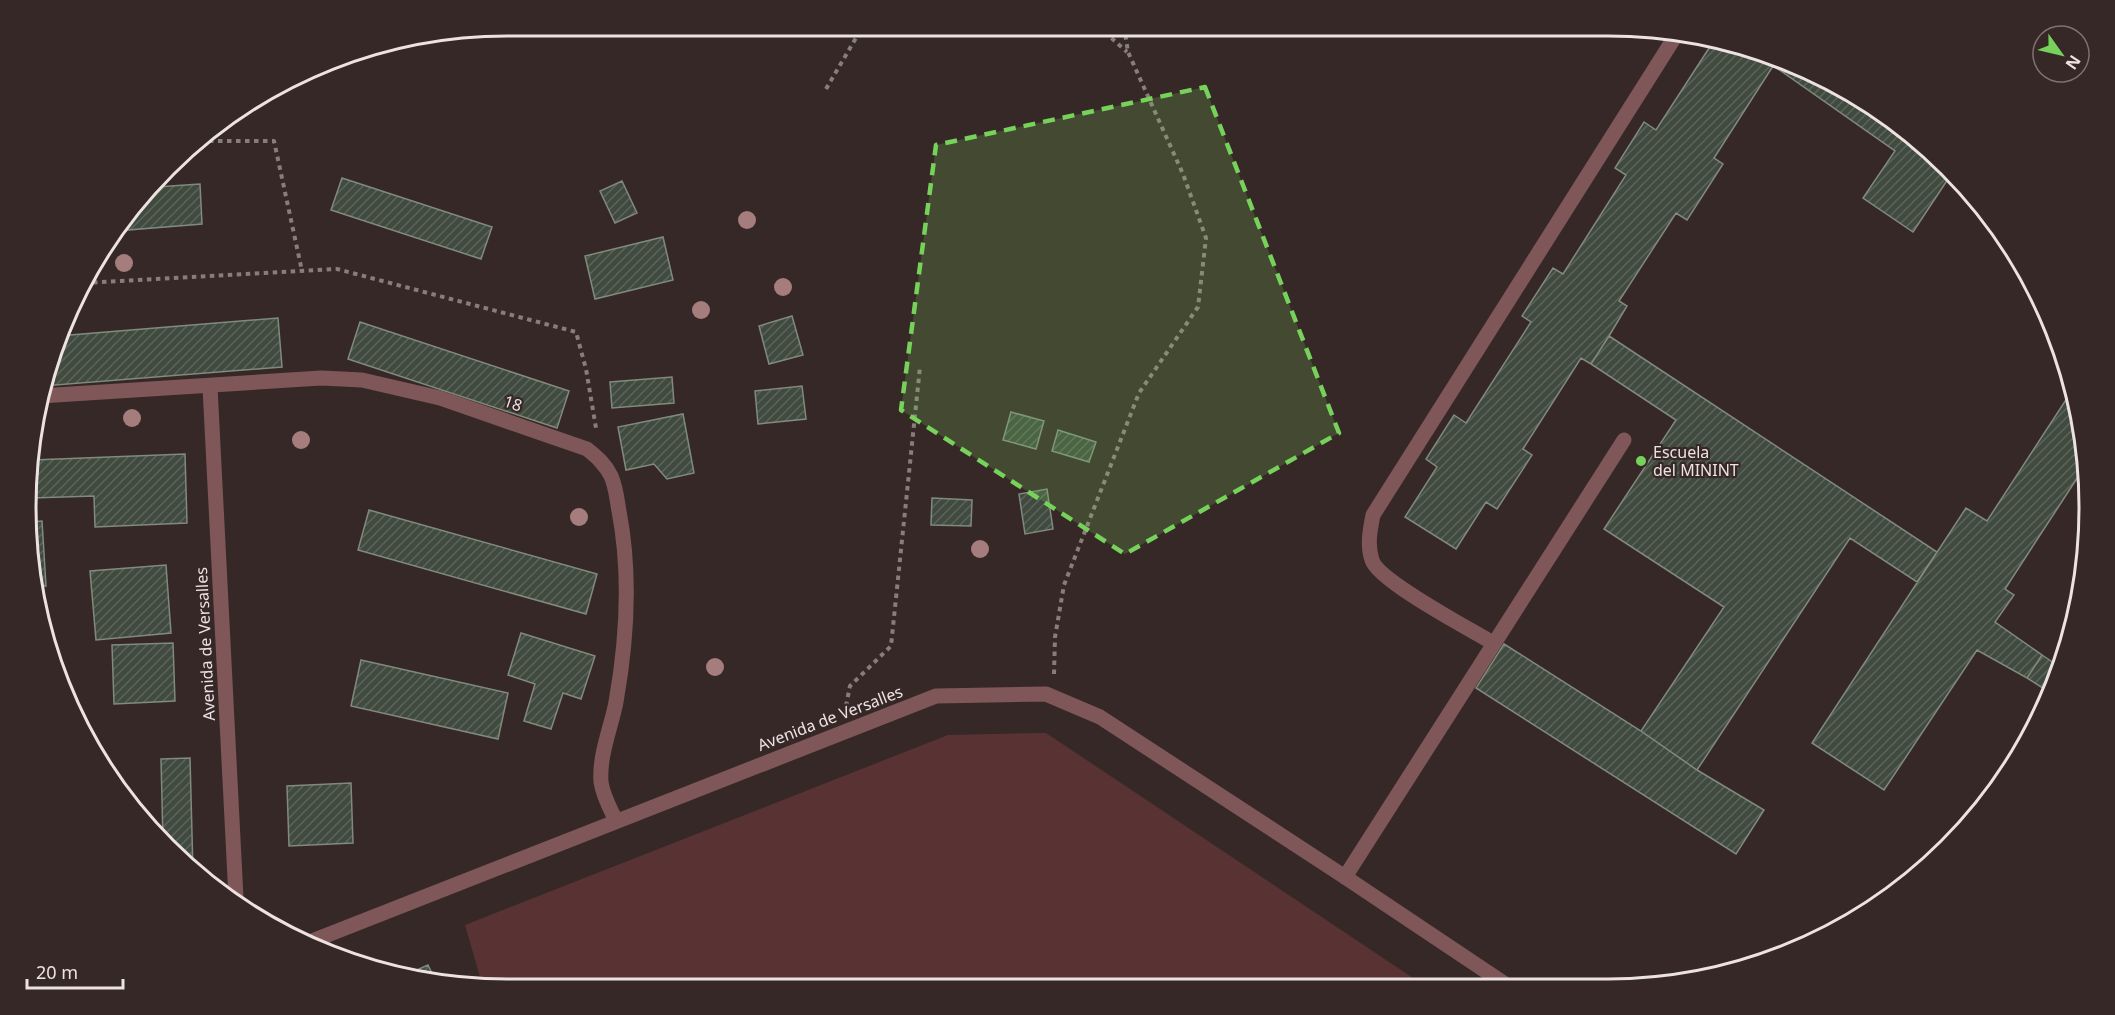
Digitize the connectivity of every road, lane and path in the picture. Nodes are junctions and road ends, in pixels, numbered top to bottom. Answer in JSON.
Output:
{"nodes":[{"id":1,"x":857,"y":36,"type":"edge"},
{"id":2,"x":1110,"y":36,"type":"edge"},
{"id":3,"x":1126,"y":36,"type":"edge"},
{"id":4,"x":1673,"y":41,"type":"edge"},
{"id":5,"x":1128,"y":52,"type":"junction"},
{"id":6,"x":826,"y":89,"type":"dead end"},
{"id":7,"x":211,"y":141,"type":"edge"},
{"id":8,"x":302,"y":271,"type":"junction"},
{"id":9,"x":94,"y":282,"type":"edge"},
{"id":10,"x":920,"y":367,"type":"dead end"},
{"id":11,"x":210,"y":387,"type":"junction"},
{"id":12,"x":50,"y":395,"type":"edge"},
{"id":13,"x":1624,"y":440,"type":"dead end"},
{"id":14,"x":602,"y":461,"type":"junction"},
{"id":15,"x":1493,"y":643,"type":"junction"},
{"id":16,"x":1053,"y":697,"type":"junction"},
{"id":17,"x":840,"y":734,"type":"junction"},
{"id":18,"x":616,"y":820,"type":"junction"},
{"id":19,"x":1345,"y":877,"type":"junction"},
{"id":20,"x":236,"y":893,"type":"edge"},
{"id":21,"x":318,"y":939,"type":"edge"},
{"id":22,"x":1498,"y":979,"type":"edge"}],
"edges":[{"from":1,"to":6,"type":"path"},
{"from":2,"to":5,"type":"path"},
{"from":3,"to":5,"type":"path"},
{"from":4,"to":15,"type":"street"},
{"from":5,"to":16,"type":"path"},
{"from":7,"to":8,"type":"path"},
{"from":8,"to":9,"type":"path"},
{"from":8,"to":14,"type":"path"},
{"from":10,"to":17,"type":"path"},
{"from":11,"to":12,"type":"street","name":"18"},
{"from":11,"to":14,"type":"street","name":"18"},
{"from":11,"to":20,"type":"street","name":"Avenida de Versalles"},
{"from":13,"to":15,"type":"street"},
{"from":14,"to":18,"type":"street"},
{"from":15,"to":19,"type":"street"},
{"from":16,"to":17,"type":"street","name":"Avenida de Versalles"},
{"from":16,"to":19,"type":"street","name":"Avenida de Versalles"},
{"from":17,"to":18,"type":"street","name":"Avenida de Versalles"},
{"from":18,"to":21,"type":"street","name":"Avenida de Versalles"},
{"from":19,"to":22,"type":"street","name":"Avenida de Versalles"}]}
